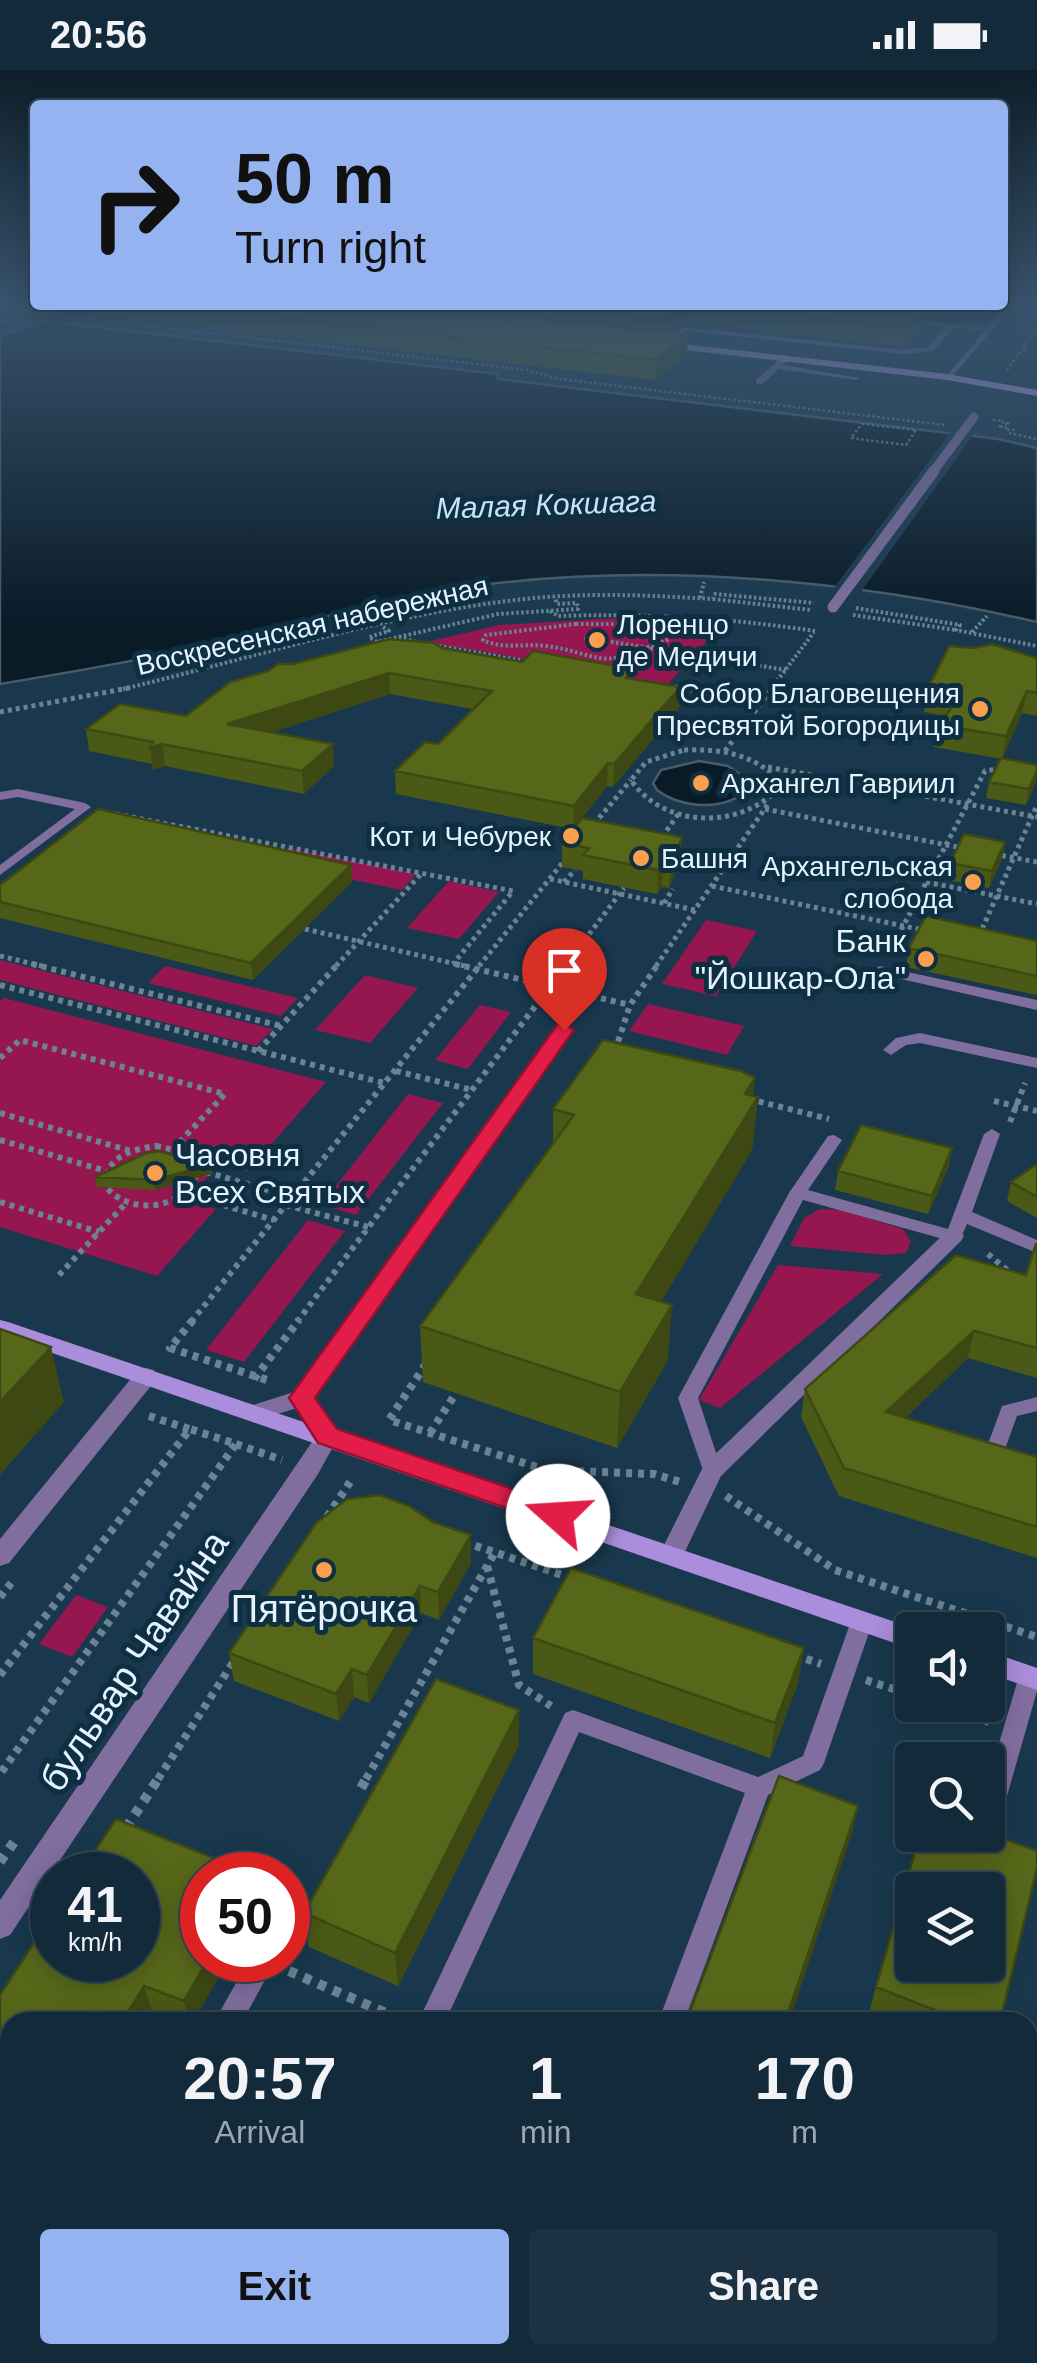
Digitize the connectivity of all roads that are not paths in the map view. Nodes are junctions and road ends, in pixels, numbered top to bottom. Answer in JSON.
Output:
{"nodes":[{"id":1,"x":974,"y":416,"type":"dead end"},
{"id":2,"x":828,"y":605,"type":"road end"},
{"id":3,"x":0,"y":796,"type":"edge"},
{"id":4,"x":0,"y":871,"type":"edge"},
{"id":5,"x":880,"y":970,"type":"road end"},
{"id":6,"x":1037,"y":1004,"type":"edge"},
{"id":7,"x":564,"y":1030,"type":"dead end"},
{"id":8,"x":891,"y":1050,"type":"dead end"},
{"id":9,"x":1037,"y":1063,"type":"edge"},
{"id":10,"x":992,"y":1134,"type":"dead end"},
{"id":11,"x":834,"y":1140,"type":"dead end"},
{"id":12,"x":798,"y":1193,"type":"junction"},
{"id":13,"x":958,"y":1226,"type":"junction"},
{"id":14,"x":1037,"y":1246,"type":"edge"},
{"id":15,"x":0,"y":1327,"type":"edge"},
{"id":16,"x":146,"y":1376,"type":"junction"},
{"id":17,"x":302,"y":1398,"type":"junction"},
{"id":18,"x":1037,"y":1404,"type":"edge"},
{"id":19,"x":258,"y":1412,"type":"junction"},
{"id":20,"x":328,"y":1436,"type":"junction"},
{"id":21,"x":991,"y":1463,"type":"edge"},
{"id":22,"x":712,"y":1471,"type":"junction"},
{"id":23,"x":1,"y":1552,"type":"edge"},
{"id":24,"x":671,"y":1555,"type":"junction"},
{"id":25,"x":862,"y":1621,"type":"junction"},
{"id":26,"x":895,"y":1632,"type":"edge"},
{"id":27,"x":1005,"y":1668,"type":"edge"},
{"id":28,"x":1033,"y":1678,"type":"edge"},
{"id":29,"x":1005,"y":1765,"type":"edge"},
{"id":30,"x":760,"y":1788,"type":"junction"},
{"id":31,"x":0,"y":1926,"type":"edge"},
{"id":32,"x":259,"y":1982,"type":"edge"},
{"id":33,"x":236,"y":2012,"type":"edge"},
{"id":34,"x":436,"y":2012,"type":"edge"},
{"id":35,"x":675,"y":2012,"type":"edge"}],
"edges":[{"from":1,"to":2,"type":"street","bridge":true},
{"from":3,"to":4,"type":"lane"},
{"from":5,"to":6,"type":"lane"},
{"from":7,"to":17,"type":"street"},
{"from":8,"to":9,"type":"lane"},
{"from":10,"to":13,"type":"lane"},
{"from":11,"to":12,"type":"lane"},
{"from":12,"to":13,"type":"lane"},
{"from":12,"to":22,"type":"lane"},
{"from":13,"to":14,"type":"lane"},
{"from":13,"to":22,"type":"street"},
{"from":15,"to":16,"type":"main road"},
{"from":16,"to":19,"type":"main road"},
{"from":16,"to":23,"type":"street"},
{"from":17,"to":19,"type":"street"},
{"from":17,"to":20,"type":"street"},
{"from":18,"to":21,"type":"lane"},
{"from":19,"to":20,"type":"main road"},
{"from":20,"to":24,"type":"main road"},
{"from":20,"to":31,"type":"street","name":"бульвар Чавайна"},
{"from":22,"to":24,"type":"street"},
{"from":24,"to":25,"type":"main road"},
{"from":25,"to":26,"type":"main road"},
{"from":25,"to":30,"type":"lane"},
{"from":27,"to":28,"type":"main road"},
{"from":28,"to":29,"type":"lane"},
{"from":30,"to":34,"type":"lane"},
{"from":30,"to":35,"type":"lane"},
{"from":32,"to":33,"type":"lane"}]}
